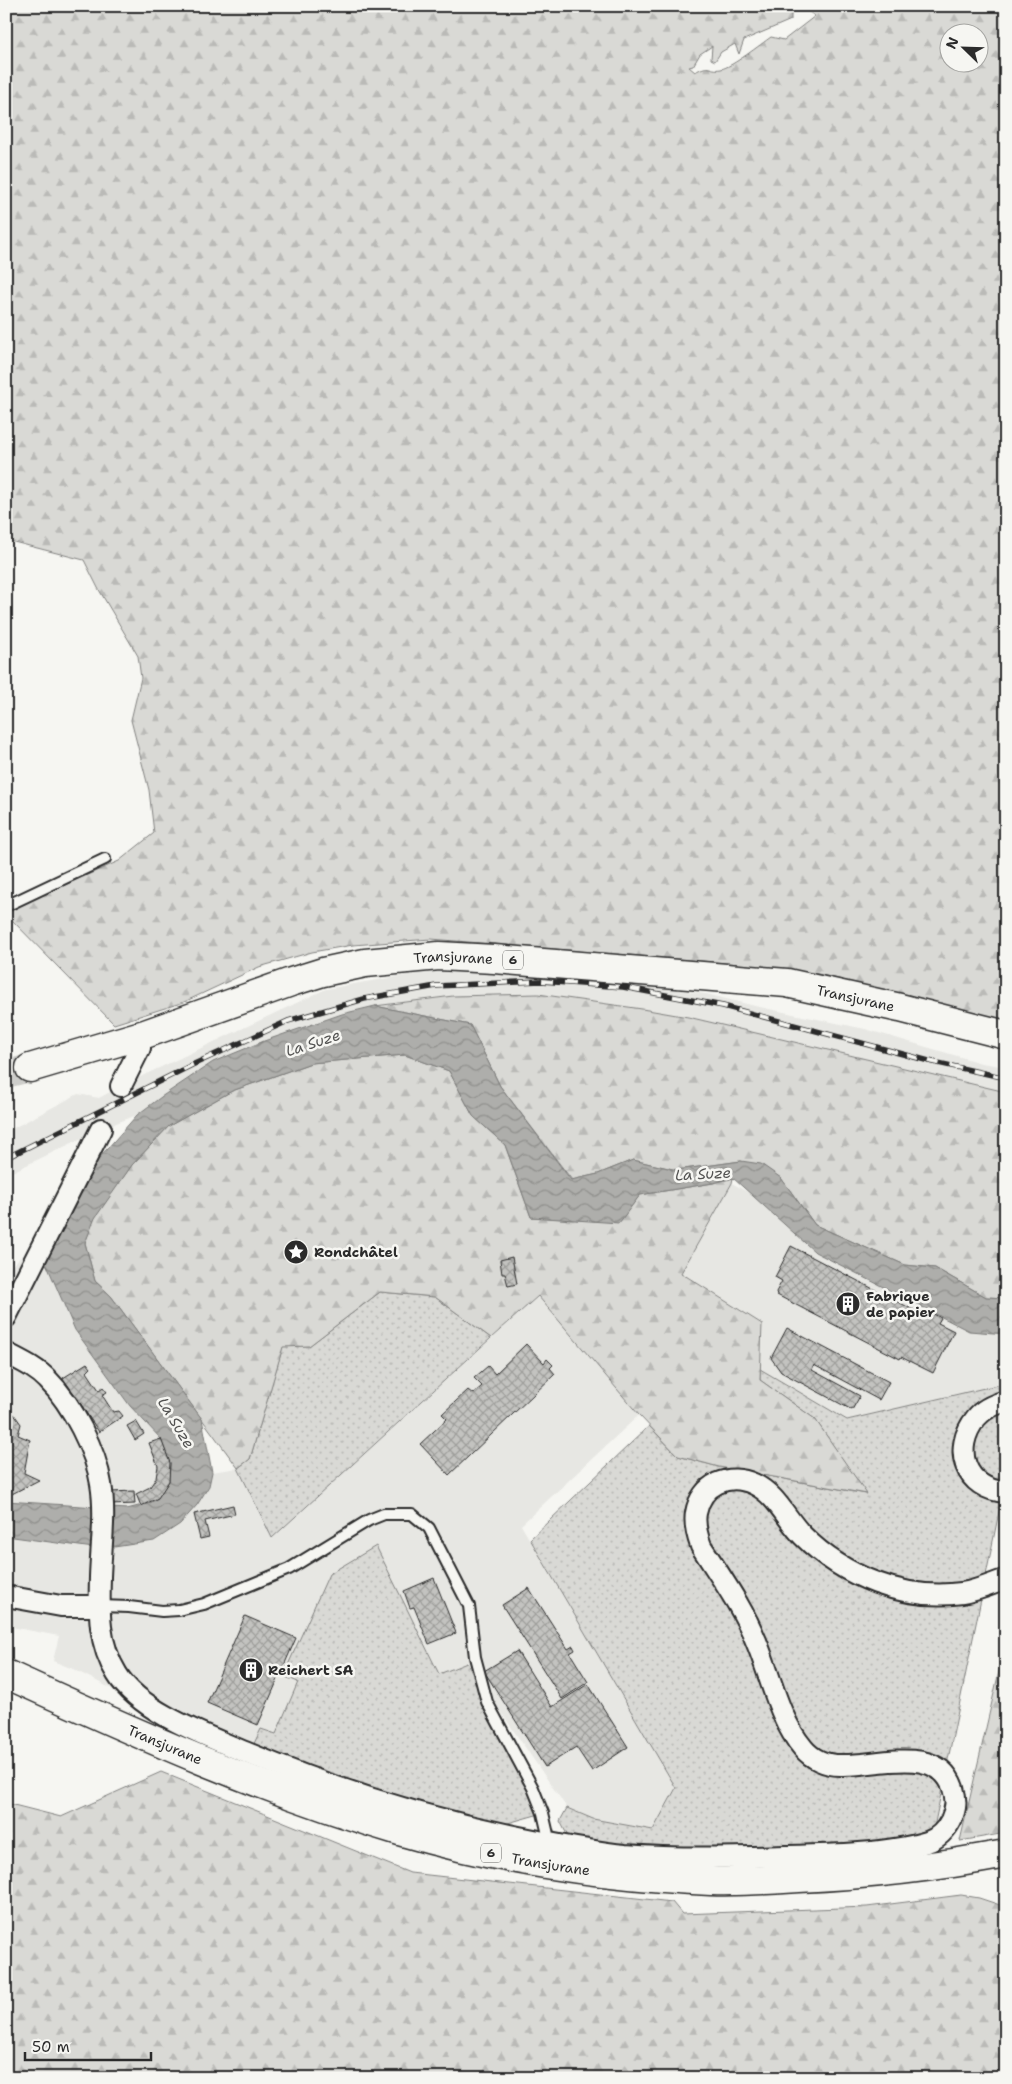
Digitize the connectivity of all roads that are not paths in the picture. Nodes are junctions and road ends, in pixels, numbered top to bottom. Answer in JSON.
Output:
{"nodes":[{"id":1,"x":105,"y":858,"type":"dead end"},
{"id":2,"x":6,"y":906,"type":"edge"},
{"id":3,"x":1006,"y":1035,"type":"edge"},
{"id":4,"x":140,"y":1048,"type":"dead end"},
{"id":5,"x":30,"y":1068,"type":"tunnel mouth"},
{"id":6,"x":121,"y":1086,"type":"dead end"},
{"id":7,"x":101,"y":1128,"type":"dead end"},
{"id":8,"x":6,"y":1317,"type":"edge"},
{"id":9,"x":6,"y":1353,"type":"edge"},
{"id":10,"x":1006,"y":1401,"type":"edge"},
{"id":11,"x":1006,"y":1492,"type":"edge"},
{"id":12,"x":1006,"y":1579,"type":"edge"},
{"id":13,"x":6,"y":1596,"type":"edge"},
{"id":14,"x":100,"y":1606,"type":"junction"},
{"id":15,"x":6,"y":1674,"type":"edge"},
{"id":16,"x":550,"y":1843,"type":"junction"},
{"id":17,"x":1006,"y":1854,"type":"edge"}],
"edges":[{"from":1,"to":2,"type":"lane"},
{"from":3,"to":5,"type":"main road","name":"Transjurane","number":"6"},
{"from":4,"to":6,"type":"street"},
{"from":7,"to":8,"type":"street"},
{"from":9,"to":14,"type":"street"},
{"from":10,"to":11,"type":"street"},
{"from":12,"to":16,"type":"street"},
{"from":13,"to":14,"type":"street"},
{"from":14,"to":16,"type":"street"},
{"from":14,"to":16,"type":"lane"},
{"from":15,"to":17,"type":"main road","name":"Transjurane","number":"6"}]}
